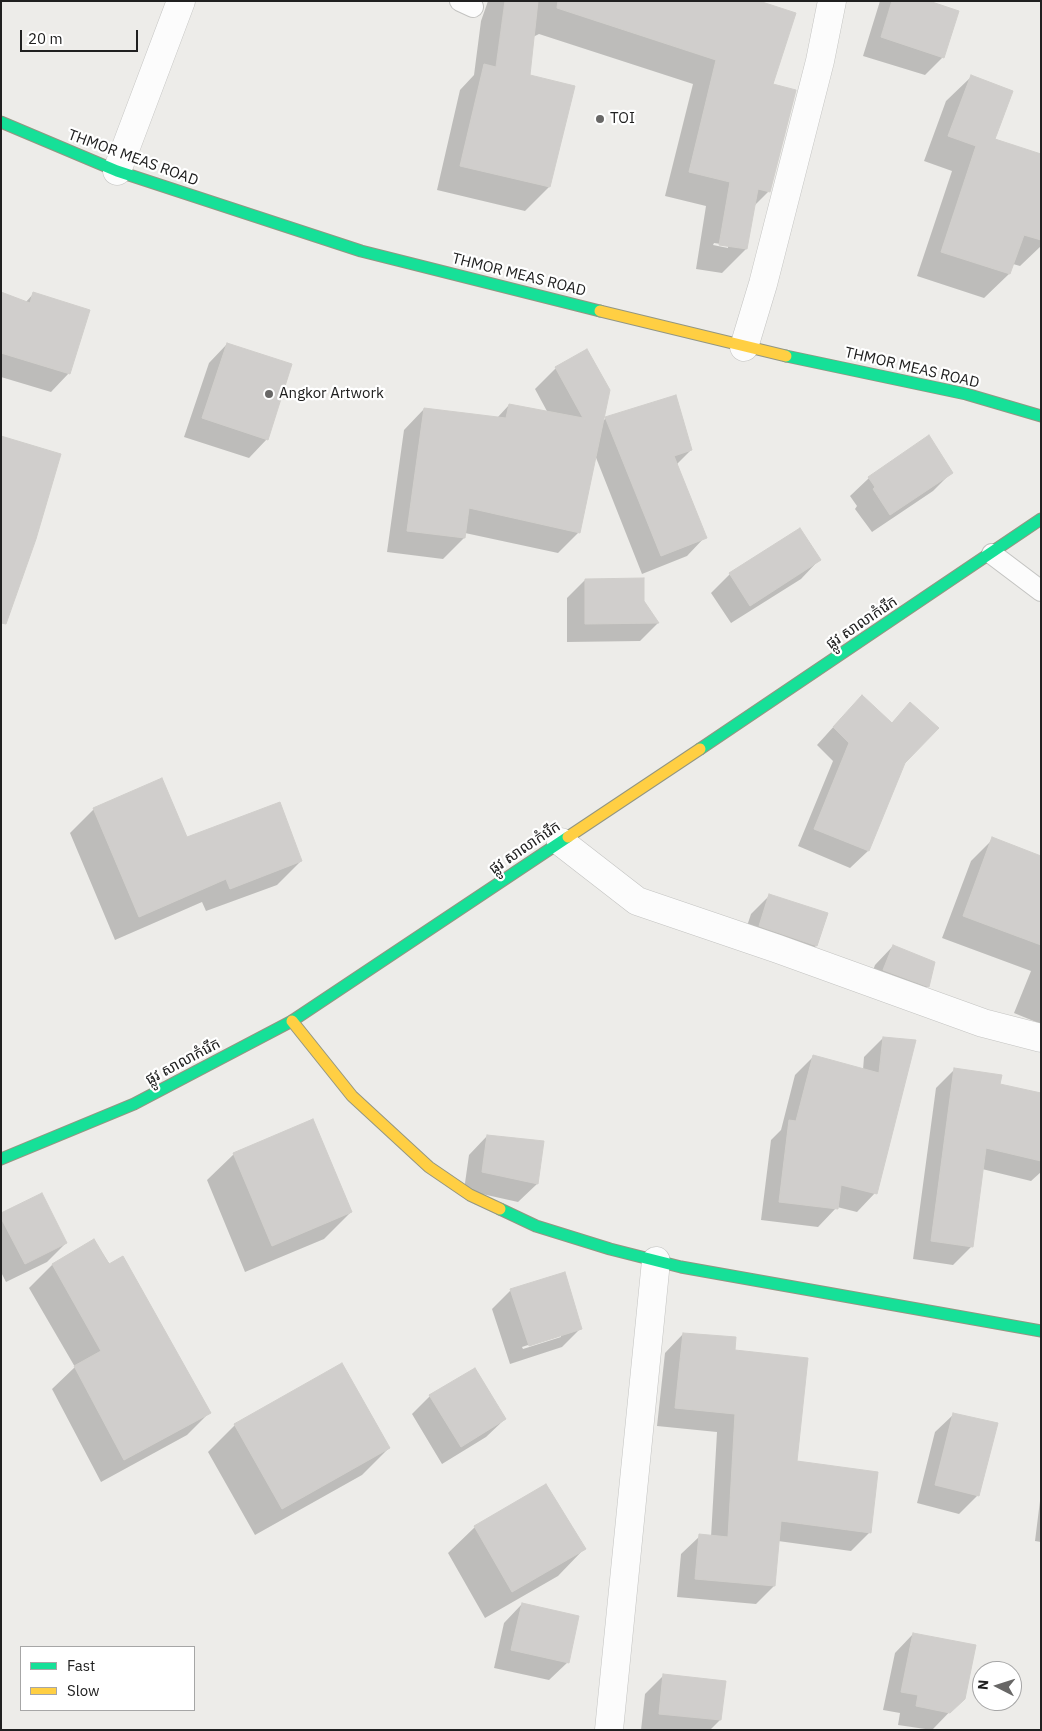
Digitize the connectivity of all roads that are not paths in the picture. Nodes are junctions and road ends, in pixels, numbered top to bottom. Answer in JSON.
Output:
{"nodes":[{"id":1,"x":181,"y":1,"type":"edge"},
{"id":2,"x":832,"y":1,"type":"edge"},
{"id":3,"x":1,"y":122,"type":"edge"},
{"id":4,"x":118,"y":171,"type":"junction"},
{"id":5,"x":744,"y":347,"type":"junction"},
{"id":6,"x":1041,"y":416,"type":"edge"},
{"id":7,"x":1041,"y":518,"type":"edge"},
{"id":8,"x":992,"y":554,"type":"junction"},
{"id":9,"x":1041,"y":591,"type":"edge"},
{"id":10,"x":561,"y":842,"type":"junction"},
{"id":11,"x":292,"y":1022,"type":"junction"},
{"id":12,"x":1041,"y":1038,"type":"edge"},
{"id":13,"x":1,"y":1159,"type":"edge"},
{"id":14,"x":656,"y":1261,"type":"junction"},
{"id":15,"x":1041,"y":1332,"type":"edge"},
{"id":16,"x":609,"y":1730,"type":"edge"}],
"edges":[{"from":1,"to":4,"type":"street"},
{"from":2,"to":5,"type":"street"},
{"from":3,"to":4,"type":"street","name":"THMOR MEAS ROAD"},
{"from":4,"to":5,"type":"street","name":"THMOR MEAS ROAD"},
{"from":5,"to":6,"type":"street","name":"THMOR MEAS ROAD"},
{"from":7,"to":8,"type":"street","name":"ផ្លូវ សាលាកំរើក"},
{"from":8,"to":9,"type":"lane"},
{"from":8,"to":10,"type":"street","name":"ផ្លូវ សាលាកំរើក"},
{"from":10,"to":11,"type":"street","name":"ផ្លូវ សាលាកំរើក"},
{"from":10,"to":12,"type":"street"},
{"from":11,"to":13,"type":"street","name":"ផ្លូវ សាលាកំរើក"},
{"from":11,"to":14,"type":"street"},
{"from":14,"to":15,"type":"street"},
{"from":14,"to":16,"type":"street"}]}
